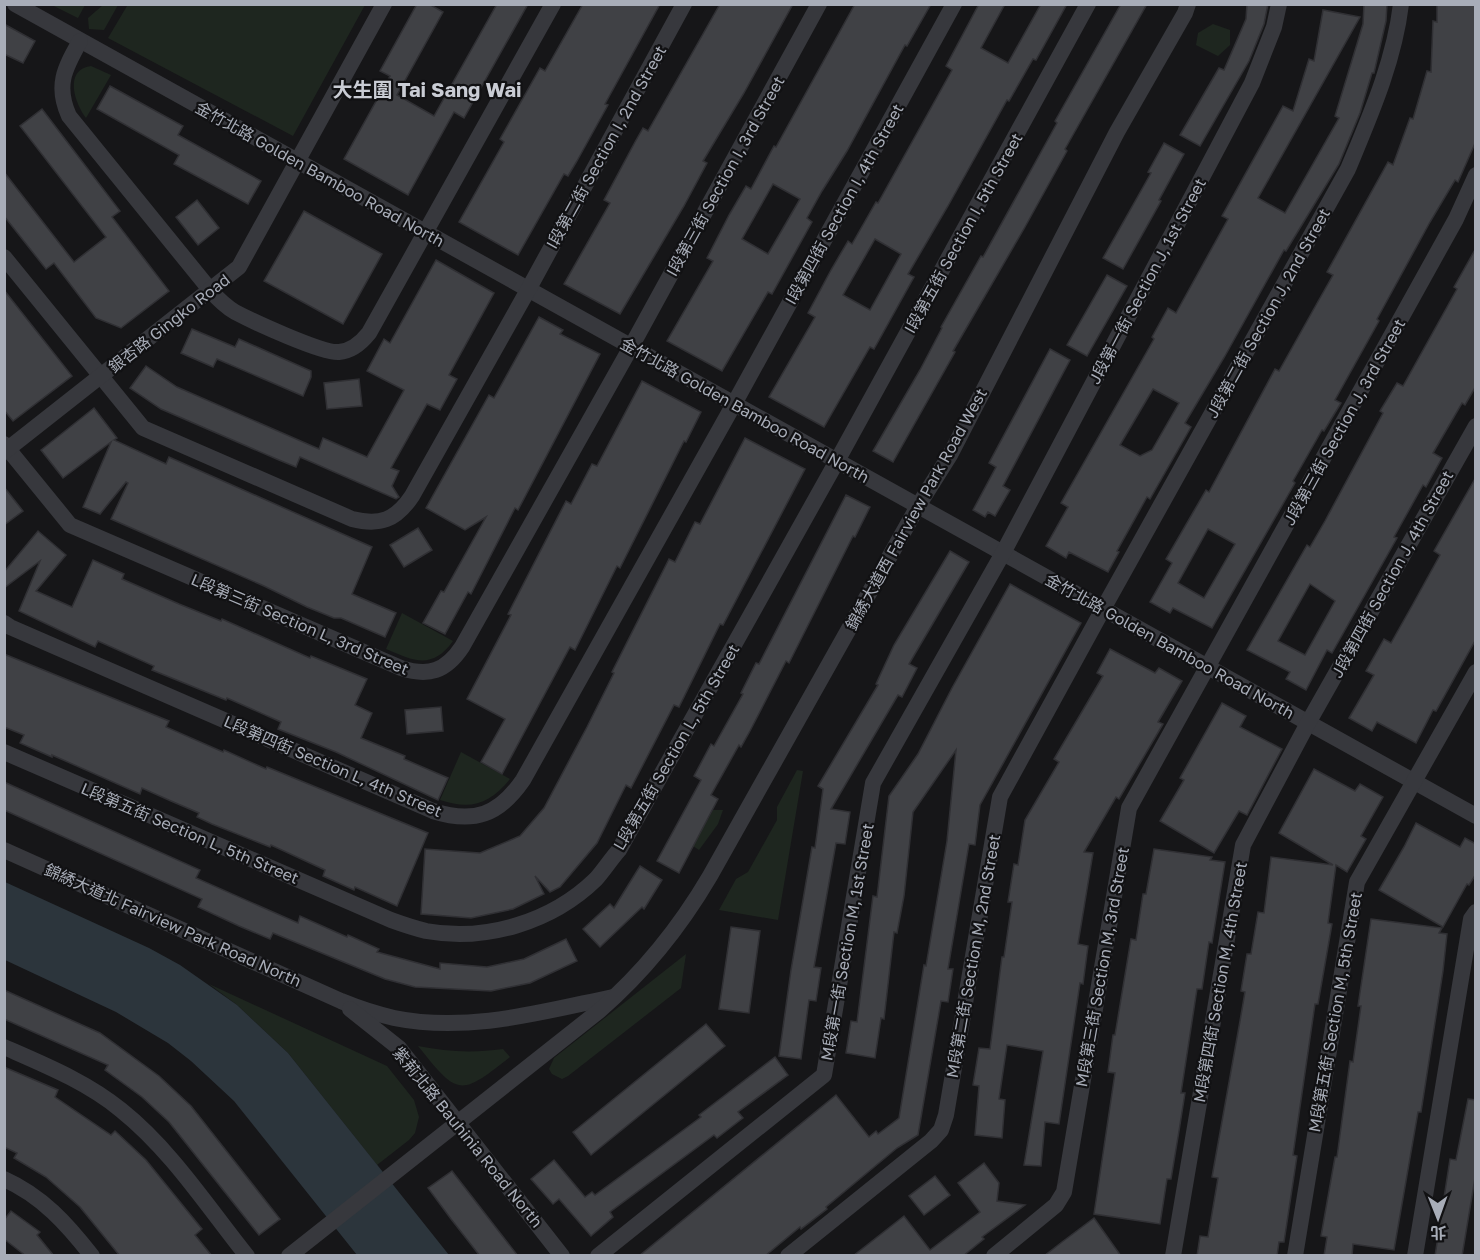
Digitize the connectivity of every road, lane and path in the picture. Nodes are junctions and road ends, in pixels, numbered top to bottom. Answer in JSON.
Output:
{"nodes":[{"id":1,"x":15,"y":4,"type":"edge"},
{"id":2,"x":384,"y":4,"type":"edge"},
{"id":3,"x":553,"y":4,"type":"edge"},
{"id":4,"x":684,"y":4,"type":"edge"},
{"id":5,"x":819,"y":4,"type":"edge"},
{"id":6,"x":954,"y":4,"type":"edge"},
{"id":7,"x":1088,"y":4,"type":"edge"},
{"id":8,"x":1188,"y":4,"type":"edge"},
{"id":9,"x":1279,"y":4,"type":"edge"},
{"id":10,"x":1401,"y":4,"type":"edge"},
{"id":11,"x":80,"y":41,"type":"junction"},
{"id":12,"x":297,"y":161,"type":"junction"},
{"id":13,"x":1476,"y":175,"type":"edge"},
{"id":14,"x":425,"y":232,"type":"junction"},
{"id":15,"x":4,"y":257,"type":"edge"},
{"id":16,"x":528,"y":290,"type":"junction"},
{"id":17,"x":211,"y":291,"type":"junction"},
{"id":18,"x":631,"y":347,"type":"junction"},
{"id":19,"x":101,"y":376,"type":"junction"},
{"id":20,"x":734,"y":404,"type":"junction"},
{"id":21,"x":1476,"y":426,"type":"edge"},
{"id":22,"x":6,"y":449,"type":"edge"},
{"id":23,"x":837,"y":461,"type":"junction"},
{"id":24,"x":918,"y":506,"type":"junction"},
{"id":25,"x":1003,"y":553,"type":"junction"},
{"id":26,"x":1102,"y":609,"type":"junction"},
{"id":27,"x":4,"y":623,"type":"edge"},
{"id":28,"x":1208,"y":668,"type":"junction"},
{"id":29,"x":1476,"y":672,"type":"edge"},
{"id":30,"x":1308,"y":723,"type":"junction"},
{"id":31,"x":4,"y":752,"type":"edge"},
{"id":32,"x":1414,"y":782,"type":"junction"},
{"id":33,"x":1476,"y":816,"type":"edge"},
{"id":34,"x":4,"y":850,"type":"edge"},
{"id":35,"x":1476,"y":912,"type":"edge"},
{"id":36,"x":617,"y":996,"type":"junction"},
{"id":37,"x":341,"y":1001,"type":"junction"},
{"id":38,"x":4,"y":1047,"type":"edge"},
{"id":39,"x":457,"y":1123,"type":"junction"},
{"id":40,"x":4,"y":1179,"type":"edge"},
{"id":41,"x":93,"y":1256,"type":"edge"},
{"id":42,"x":247,"y":1256,"type":"edge"},
{"id":43,"x":289,"y":1256,"type":"edge"},
{"id":44,"x":562,"y":1256,"type":"edge"},
{"id":45,"x":598,"y":1256,"type":"edge"},
{"id":46,"x":788,"y":1256,"type":"edge"},
{"id":47,"x":994,"y":1256,"type":"edge"},
{"id":48,"x":1173,"y":1256,"type":"edge"},
{"id":49,"x":1294,"y":1256,"type":"edge"},
{"id":50,"x":1415,"y":1256,"type":"edge"}],
"edges":[{"from":1,"to":11,"type":"street","name":"金竹北路 Golden Bamboo Road North"},
{"from":2,"to":12,"type":"street","name":"銀杏路 Gingko Road"},
{"from":3,"to":14,"type":"street"},
{"from":4,"to":16,"type":"street","name":"I段第二街 Section I, 2nd Street"},
{"from":5,"to":18,"type":"street","name":"I段第三街 Section I, 3rd Street"},
{"from":6,"to":20,"type":"street","name":"I段第四街 Section I, 4th Street"},
{"from":7,"to":23,"type":"street","name":"I段第五街 Section I, 5th Street"},
{"from":8,"to":24,"type":"street","name":"錦綉大道西 Fairview Park Road West"},
{"from":9,"to":25,"type":"street","name":"J段第一街 Section J, 1st Street"},
{"from":10,"to":26,"type":"street","name":"J段第二街 Section J, 2nd Street"},
{"from":11,"to":12,"type":"street","name":"金竹北路 Golden Bamboo Road North"},
{"from":11,"to":17,"type":"street"},
{"from":12,"to":14,"type":"street","name":"金竹北路 Golden Bamboo Road North"},
{"from":12,"to":17,"type":"street","name":"銀杏路 Gingko Road"},
{"from":13,"to":28,"type":"street","name":"J段第三街 Section J, 3rd Street"},
{"from":14,"to":16,"type":"street","name":"金竹北路 Golden Bamboo Road North"},
{"from":14,"to":17,"type":"street"},
{"from":15,"to":19,"type":"street","name":"I段第二街 Section I, 2nd Street"},
{"from":16,"to":18,"type":"street","name":"金竹北路 Golden Bamboo Road North"},
{"from":16,"to":19,"type":"street","name":"I段第二街 Section I, 2nd Street"},
{"from":17,"to":19,"type":"street","name":"銀杏路 Gingko Road"},
{"from":18,"to":20,"type":"street","name":"金竹北路 Golden Bamboo Road North"},
{"from":18,"to":22,"type":"street","name":"L段第三街 Section L, 3rd Street"},
{"from":19,"to":22,"type":"street","name":"銀杏路 Gingko Road"},
{"from":20,"to":23,"type":"street","name":"金竹北路 Golden Bamboo Road North"},
{"from":20,"to":27,"type":"street","name":"L段第四街 Section L, 4th Street"},
{"from":21,"to":30,"type":"street","name":"J段第四街 Section J, 4th Street"},
{"from":23,"to":24,"type":"street","name":"金竹北路 Golden Bamboo Road North"},
{"from":23,"to":31,"type":"street","name":"L段第五街 Section L, 5th Street"},
{"from":24,"to":25,"type":"street","name":"金竹北路 Golden Bamboo Road North"},
{"from":24,"to":36,"type":"street","name":"錦綉大道西 Fairview Park Road West"},
{"from":25,"to":26,"type":"street","name":"金竹北路 Golden Bamboo Road North"},
{"from":25,"to":45,"type":"street","name":"M段第一街 Section M, 1st Street"},
{"from":26,"to":28,"type":"street","name":"金竹北路 Golden Bamboo Road North"},
{"from":26,"to":46,"type":"street","name":"M段第二街 Section M, 2nd Street"},
{"from":28,"to":30,"type":"street","name":"金竹北路 Golden Bamboo Road North"},
{"from":28,"to":47,"type":"street","name":"M段第三街 Section M, 3rd Street"},
{"from":29,"to":32,"type":"street","name":"M段第五街 Section M, 5th Street"},
{"from":30,"to":32,"type":"street","name":"金竹北路 Golden Bamboo Road North"},
{"from":30,"to":48,"type":"street","name":"M段第四街 Section M, 4th Street"},
{"from":32,"to":33,"type":"street","name":"金竹北路 Golden Bamboo Road North"},
{"from":32,"to":49,"type":"street","name":"M段第五街 Section M, 5th Street"},
{"from":34,"to":37,"type":"street","name":"錦綉大道北 Fairview Park Road North"},
{"from":35,"to":50,"type":"street"},
{"from":36,"to":37,"type":"street"},
{"from":36,"to":39,"type":"street","name":"錦綉大道西 Fairview Park Road West"},
{"from":37,"to":39,"type":"street","name":"紫荊北路 Bauhinia Road North"},
{"from":38,"to":42,"type":"street"},
{"from":39,"to":43,"type":"street","name":"錦綉大道西 Fairview Park Road West"},
{"from":39,"to":44,"type":"street","name":"紫荊北路 Bauhinia Road North"},
{"from":40,"to":41,"type":"street"}]}
